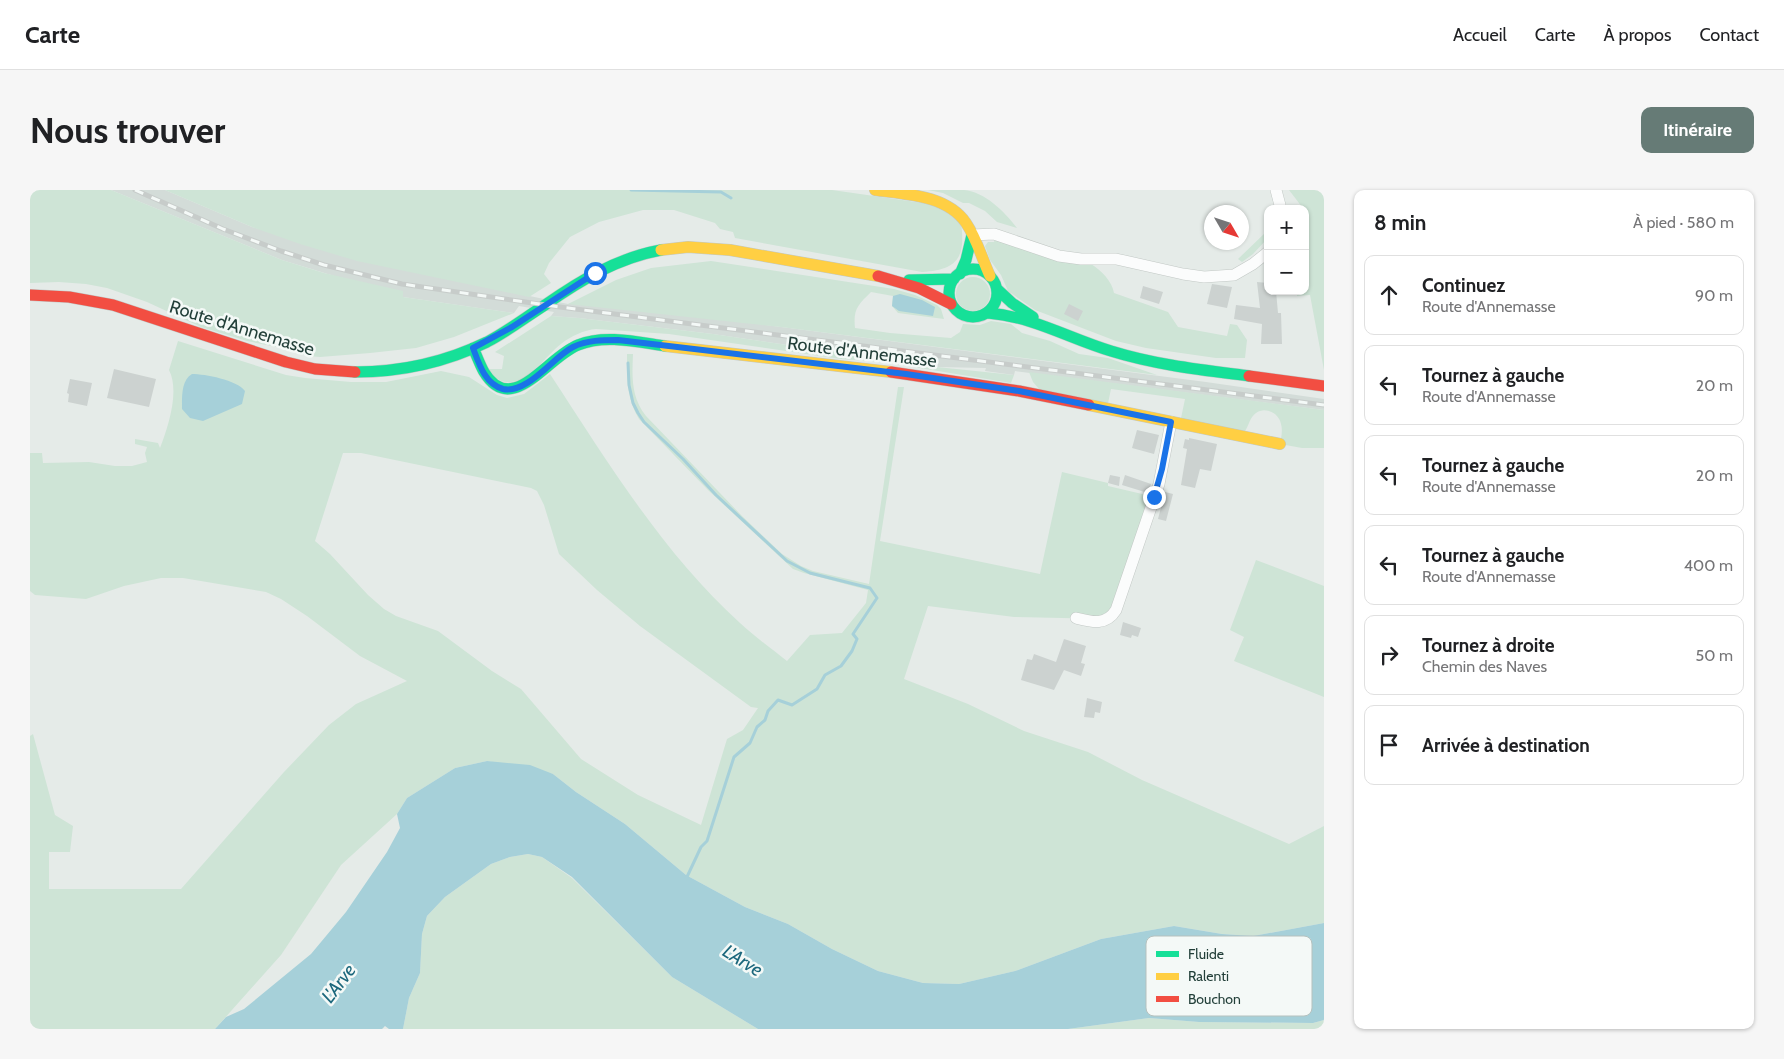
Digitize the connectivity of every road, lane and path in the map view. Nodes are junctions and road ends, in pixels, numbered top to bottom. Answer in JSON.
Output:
{"nodes":[{"id":1,"x":875,"y":190,"type":"edge"},
{"id":2,"x":1276,"y":190,"type":"edge"},
{"id":3,"x":1280,"y":205,"type":"edge"},
{"id":4,"x":972,"y":235,"type":"junction"},
{"id":5,"x":1264,"y":255,"type":"edge"},
{"id":6,"x":957,"y":276,"type":"junction"},
{"id":7,"x":990,"y":276,"type":"junction"},
{"id":8,"x":905,"y":282,"type":"junction"},
{"id":9,"x":997,"y":289,"type":"junction"},
{"id":10,"x":30,"y":295,"type":"edge"},
{"id":11,"x":952,"y":304,"type":"junction"},
{"id":12,"x":988,"y":313,"type":"junction"},
{"id":13,"x":1044,"y":325,"type":"junction"},
{"id":14,"x":473,"y":348,"type":"junction"},
{"id":15,"x":1324,"y":386,"type":"edge"},
{"id":16,"x":1171,"y":422,"type":"junction"},
{"id":17,"x":1280,"y":444,"type":"dead end"},
{"id":18,"x":1076,"y":618,"type":"dead end"}],
"edges":[{"from":1,"to":4,"type":"main road"},
{"from":2,"to":3,"type":"street"},
{"from":4,"to":5,"type":"street"},
{"from":4,"to":6,"type":"main road"},
{"from":4,"to":7,"type":"main road"},
{"from":6,"to":7,"type":"main road","name":"Route d'Annemasse"},
{"from":6,"to":8,"type":"main road","name":"Route d'Annemasse"},
{"from":6,"to":11,"type":"main road"},
{"from":7,"to":9,"type":"main road","name":"Route d'Annemasse"},
{"from":8,"to":11,"type":"main road","name":"Route d'Annemasse"},
{"from":8,"to":14,"type":"main road","name":"Route d'Annemasse"},
{"from":9,"to":12,"type":"main road"},
{"from":9,"to":13,"type":"main road","name":"Route d'Annemasse"},
{"from":10,"to":14,"type":"main road","name":"Route d'Annemasse"},
{"from":11,"to":12,"type":"main road","name":"Route d'Annemasse"},
{"from":12,"to":13,"type":"main road","name":"Route d'Annemasse"},
{"from":13,"to":15,"type":"main road","name":"Route d'Annemasse"},
{"from":14,"to":16,"type":"main road","name":"Route d'Annemasse"},
{"from":16,"to":17,"type":"main road","name":"Route d'Annemasse"},
{"from":16,"to":18,"type":"street"}]}
